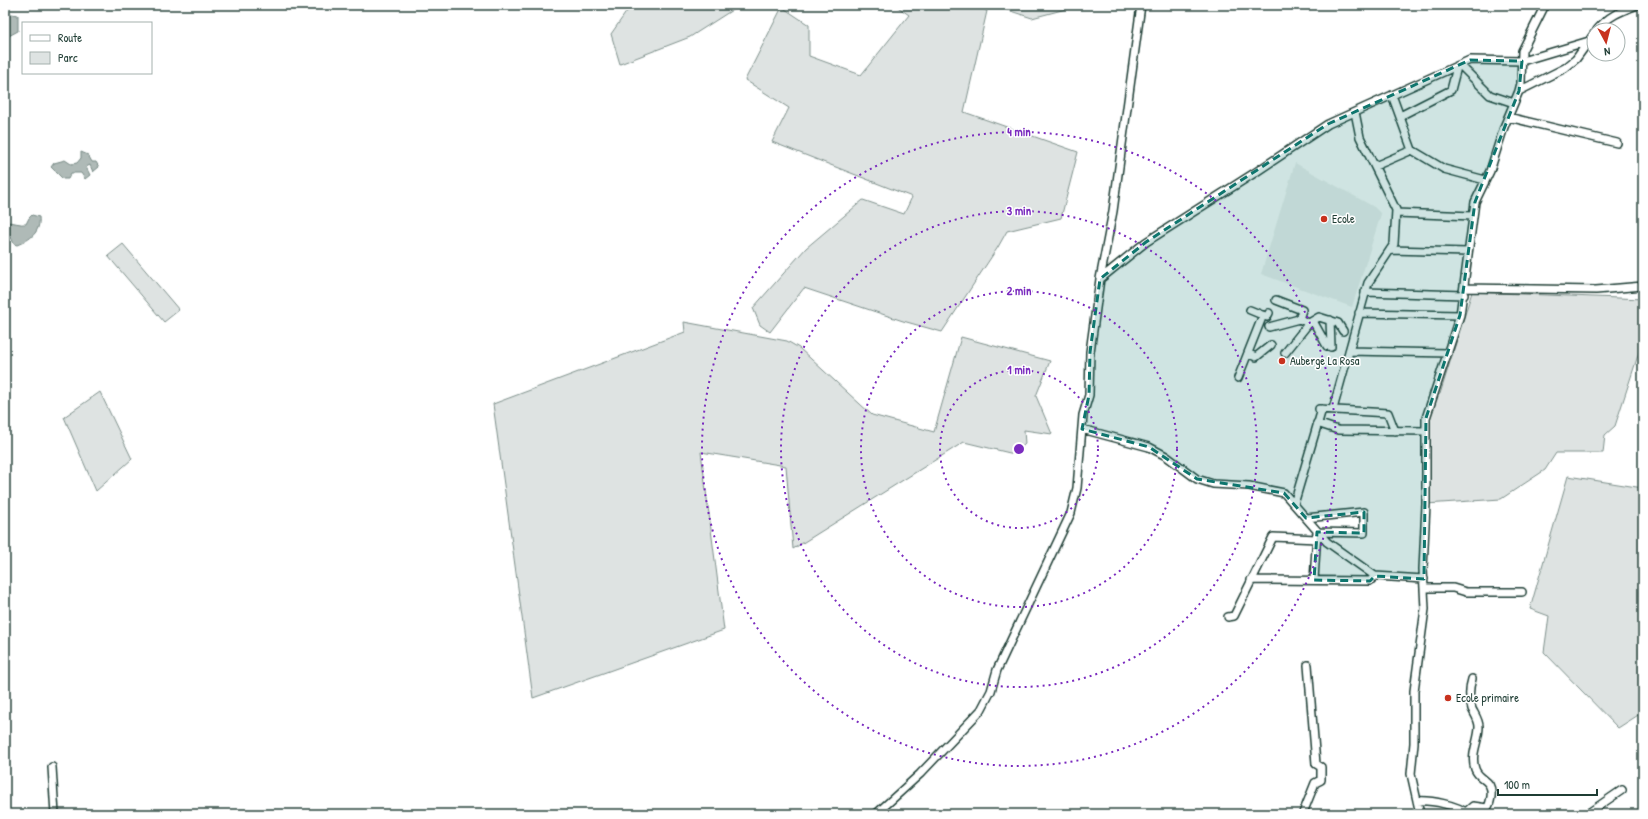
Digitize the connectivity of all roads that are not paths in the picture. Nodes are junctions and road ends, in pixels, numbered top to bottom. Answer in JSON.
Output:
{"nodes":[{"id":1,"x":1141,"y":5,"type":"edge"},
{"id":2,"x":1545,"y":5,"type":"edge"},
{"id":3,"x":1637,"y":5,"type":"edge"},
{"id":4,"x":1603,"y":22,"type":"edge"},
{"id":5,"x":1586,"y":42,"type":"edge"},
{"id":6,"x":1586,"y":45,"type":"edge"},
{"id":7,"x":1522,"y":61,"type":"junction"},
{"id":8,"x":1459,"y":66,"type":"junction"},
{"id":9,"x":1519,"y":91,"type":"junction"},
{"id":10,"x":1392,"y":95,"type":"junction"},
{"id":11,"x":1514,"y":103,"type":"junction"},
{"id":12,"x":1355,"y":112,"type":"junction"},
{"id":13,"x":1400,"y":116,"type":"junction"},
{"id":14,"x":1508,"y":117,"type":"junction"},
{"id":15,"x":1617,"y":143,"type":"dead end"},
{"id":16,"x":1412,"y":150,"type":"junction"},
{"id":17,"x":1375,"y":166,"type":"junction"},
{"id":18,"x":1486,"y":180,"type":"junction"},
{"id":19,"x":1396,"y":213,"type":"junction"},
{"id":20,"x":1473,"y":216,"type":"junction"},
{"id":21,"x":1390,"y":250,"type":"junction"},
{"id":22,"x":1468,"y":252,"type":"junction"},
{"id":23,"x":1100,"y":279,"type":"junction"},
{"id":24,"x":1643,"y":286,"type":"edge"},
{"id":25,"x":1464,"y":291,"type":"junction"},
{"id":26,"x":1365,"y":292,"type":"junction"},
{"id":27,"x":1276,"y":300,"type":"dead end"},
{"id":28,"x":1252,"y":313,"type":"dead end"},
{"id":29,"x":1360,"y":313,"type":"junction"},
{"id":30,"x":1460,"y":315,"type":"junction"},
{"id":31,"x":1299,"y":319,"type":"junction"},
{"id":32,"x":1330,"y":320,"type":"junction"},
{"id":33,"x":1311,"y":322,"type":"junction"},
{"id":34,"x":1269,"y":327,"type":"dead end"},
{"id":35,"x":1343,"y":331,"type":"dead end"},
{"id":36,"x":1271,"y":345,"type":"dead end"},
{"id":37,"x":1349,"y":351,"type":"junction"},
{"id":38,"x":1285,"y":353,"type":"dead end"},
{"id":39,"x":1448,"y":353,"type":"junction"},
{"id":40,"x":1249,"y":354,"type":"junction"},
{"id":41,"x":1238,"y":378,"type":"dead end"},
{"id":42,"x":1333,"y":409,"type":"junction"},
{"id":43,"x":1318,"y":423,"type":"junction"},
{"id":44,"x":1082,"y":429,"type":"junction"},
{"id":45,"x":1395,"y":431,"type":"junction"},
{"id":46,"x":1426,"y":431,"type":"junction"},
{"id":47,"x":1294,"y":504,"type":"junction"},
{"id":48,"x":1306,"y":518,"type":"junction"},
{"id":49,"x":1317,"y":535,"type":"junction"},
{"id":50,"x":1375,"y":576,"type":"junction"},
{"id":51,"x":1424,"y":578,"type":"junction"},
{"id":52,"x":1251,"y":580,"type":"junction"},
{"id":53,"x":1314,"y":580,"type":"junction"},
{"id":54,"x":1425,"y":588,"type":"junction"},
{"id":55,"x":1522,"y":592,"type":"dead end"},
{"id":56,"x":1228,"y":617,"type":"dead end"},
{"id":57,"x":1308,"y":665,"type":"dead end"},
{"id":58,"x":1472,"y":679,"type":"dead end"},
{"id":59,"x":52,"y":767,"type":"dead end"},
{"id":60,"x":1622,"y":790,"type":"dead end"},
{"id":61,"x":1417,"y":801,"type":"junction"},
{"id":62,"x":1303,"y":813,"type":"dead end"},
{"id":63,"x":1467,"y":813,"type":"edge"},
{"id":64,"x":55,"y":814,"type":"edge"},
{"id":65,"x":876,"y":814,"type":"edge"},
{"id":66,"x":1420,"y":814,"type":"edge"},
{"id":67,"x":1588,"y":814,"type":"edge"}],
"edges":[{"from":1,"to":23,"type":"street"},
{"from":2,"to":7,"type":"street"},
{"from":3,"to":4,"type":"street"},
{"from":5,"to":7,"type":"street"},
{"from":6,"to":9,"type":"street"},
{"from":7,"to":8,"type":"street"},
{"from":7,"to":9,"type":"street"},
{"from":8,"to":10,"type":"street"},
{"from":8,"to":11,"type":"street"},
{"from":8,"to":13,"type":"street"},
{"from":9,"to":11,"type":"street"},
{"from":10,"to":12,"type":"street"},
{"from":10,"to":13,"type":"street"},
{"from":11,"to":14,"type":"street"},
{"from":12,"to":17,"type":"street"},
{"from":12,"to":23,"type":"street"},
{"from":13,"to":16,"type":"street"},
{"from":14,"to":15,"type":"street"},
{"from":14,"to":18,"type":"street"},
{"from":16,"to":17,"type":"street"},
{"from":16,"to":18,"type":"street"},
{"from":17,"to":19,"type":"street"},
{"from":18,"to":20,"type":"street"},
{"from":19,"to":20,"type":"street"},
{"from":19,"to":21,"type":"street"},
{"from":20,"to":22,"type":"street"},
{"from":21,"to":22,"type":"street"},
{"from":21,"to":26,"type":"street"},
{"from":22,"to":25,"type":"street"},
{"from":23,"to":44,"type":"street"},
{"from":24,"to":25,"type":"street"},
{"from":25,"to":26,"type":"street"},
{"from":25,"to":30,"type":"street"},
{"from":26,"to":29,"type":"street"},
{"from":27,"to":31,"type":"street"},
{"from":28,"to":40,"type":"street"},
{"from":29,"to":30,"type":"street"},
{"from":29,"to":37,"type":"street"},
{"from":30,"to":39,"type":"street"},
{"from":31,"to":33,"type":"street"},
{"from":31,"to":34,"type":"street"},
{"from":32,"to":33,"type":"street"},
{"from":32,"to":33,"type":"street"},
{"from":32,"to":35,"type":"street"},
{"from":33,"to":38,"type":"street"},
{"from":36,"to":40,"type":"street"},
{"from":37,"to":39,"type":"street"},
{"from":37,"to":42,"type":"street"},
{"from":39,"to":46,"type":"street"},
{"from":40,"to":41,"type":"street"},
{"from":42,"to":43,"type":"street"},
{"from":42,"to":45,"type":"street"},
{"from":43,"to":45,"type":"street"},
{"from":43,"to":47,"type":"street"},
{"from":44,"to":47,"type":"street"},
{"from":44,"to":65,"type":"street"},
{"from":45,"to":46,"type":"street"},
{"from":46,"to":51,"type":"street"},
{"from":47,"to":48,"type":"street"},
{"from":48,"to":49,"type":"street"},
{"from":48,"to":49,"type":"street"},
{"from":49,"to":50,"type":"street"},
{"from":49,"to":52,"type":"street"},
{"from":49,"to":53,"type":"street"},
{"from":50,"to":51,"type":"street"},
{"from":50,"to":53,"type":"street"},
{"from":51,"to":54,"type":"street"},
{"from":52,"to":53,"type":"street"},
{"from":52,"to":56,"type":"street"},
{"from":54,"to":55,"type":"street"},
{"from":54,"to":61,"type":"street"},
{"from":57,"to":62,"type":"street"},
{"from":58,"to":63,"type":"street"},
{"from":59,"to":64,"type":"street"},
{"from":60,"to":67,"type":"street"},
{"from":61,"to":63,"type":"street"},
{"from":61,"to":66,"type":"street"}]}
